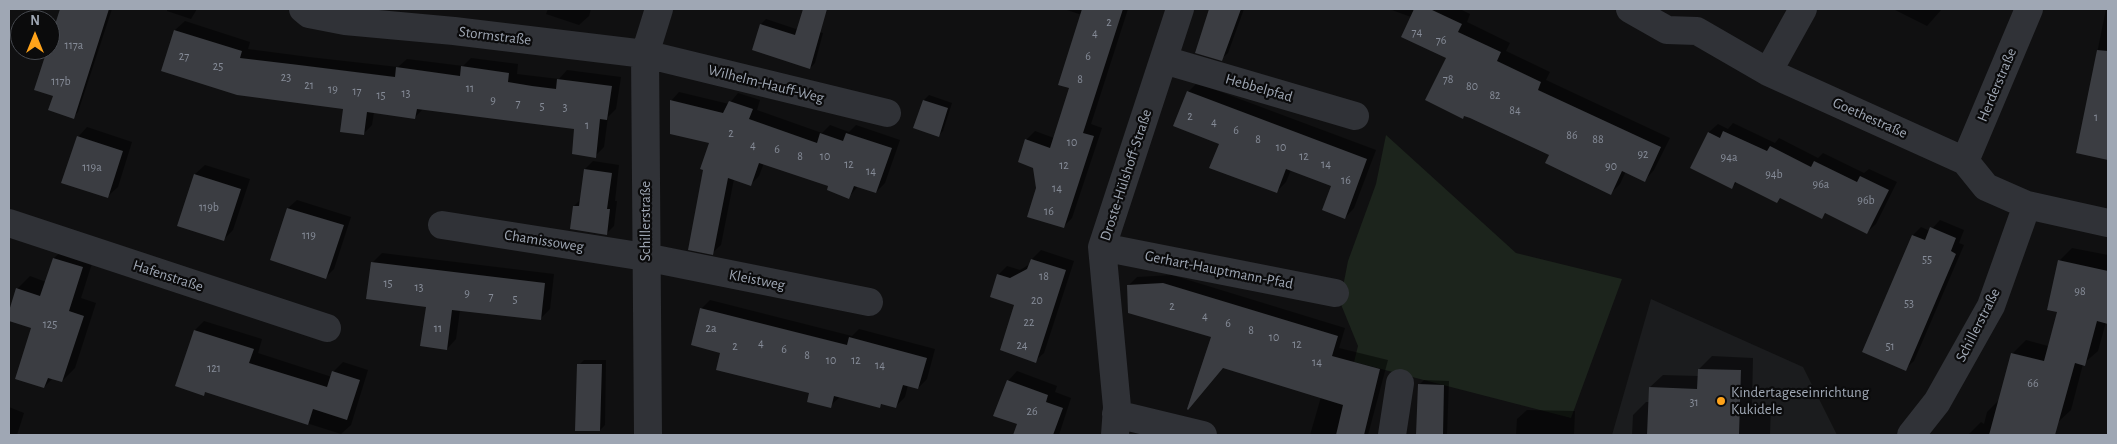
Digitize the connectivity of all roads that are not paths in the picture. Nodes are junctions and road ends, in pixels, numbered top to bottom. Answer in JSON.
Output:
{"nodes":[{"id":1,"x":303,"y":9,"type":"edge"},
{"id":2,"x":659,"y":9,"type":"edge"},
{"id":3,"x":1180,"y":9,"type":"edge"},
{"id":4,"x":1630,"y":9,"type":"edge"},
{"id":5,"x":1803,"y":9,"type":"edge"},
{"id":6,"x":2029,"y":9,"type":"edge"},
{"id":7,"x":459,"y":20,"type":"edge"},
{"id":8,"x":645,"y":54,"type":"junction"},
{"id":9,"x":1164,"y":60,"type":"junction"},
{"id":10,"x":1768,"y":72,"type":"junction"},
{"id":11,"x":887,"y":113,"type":"dead end"},
{"id":12,"x":1354,"y":116,"type":"dead end"},
{"id":13,"x":1965,"y":161,"type":"junction"},
{"id":14,"x":2027,"y":204,"type":"junction"},
{"id":15,"x":9,"y":223,"type":"edge"},
{"id":16,"x":2108,"y":223,"type":"edge"},
{"id":17,"x":442,"y":225,"type":"dead end"},
{"id":18,"x":1102,"y":247,"type":"junction"},
{"id":19,"x":645,"y":257,"type":"junction"},
{"id":20,"x":1335,"y":293,"type":"dead end"},
{"id":21,"x":870,"y":302,"type":"dead end"},
{"id":22,"x":327,"y":328,"type":"dead end"},
{"id":23,"x":1400,"y":383,"type":"dead end"},
{"id":24,"x":1115,"y":424,"type":"edge"},
{"id":25,"x":648,"y":435,"type":"edge"},
{"id":26,"x":1203,"y":435,"type":"edge"},
{"id":27,"x":1392,"y":435,"type":"edge"},
{"id":28,"x":1910,"y":435,"type":"edge"}],
"edges":[{"from":1,"to":7,"type":"street","name":"Stormstraße"},
{"from":2,"to":8,"type":"street","name":"Schillerstraße"},
{"from":3,"to":9,"type":"street","name":"Droste-Hülshoff-Straße"},
{"from":4,"to":10,"type":"street","name":"Goethestraße"},
{"from":5,"to":10,"type":"street"},
{"from":6,"to":13,"type":"street","name":"Herderstraße"},
{"from":7,"to":8,"type":"street","name":"Stormstraße"},
{"from":8,"to":11,"type":"street","name":"Wilhelm-Hauff-Weg"},
{"from":8,"to":19,"type":"street","name":"Schillerstraße"},
{"from":9,"to":12,"type":"street","name":"Hebbelpfad"},
{"from":9,"to":18,"type":"street","name":"Droste-Hülshoff-Straße"},
{"from":10,"to":13,"type":"street","name":"Goethestraße"},
{"from":13,"to":14,"type":"street","name":"Goethestraße"},
{"from":14,"to":16,"type":"street","name":"Goethestraße"},
{"from":14,"to":28,"type":"street","name":"Schillerstraße"},
{"from":15,"to":22,"type":"street","name":"Hafenstraße"},
{"from":17,"to":19,"type":"street","name":"Chamissoweg"},
{"from":18,"to":20,"type":"street","name":"Gerhart-Hauptmann-Pfad"},
{"from":18,"to":24,"type":"street","name":"Droste-Hülshoff-Straße"},
{"from":19,"to":21,"type":"street","name":"Kleistweg"},
{"from":19,"to":25,"type":"street","name":"Schillerstraße"},
{"from":23,"to":27,"type":"street"},
{"from":24,"to":26,"type":"street"}]}
